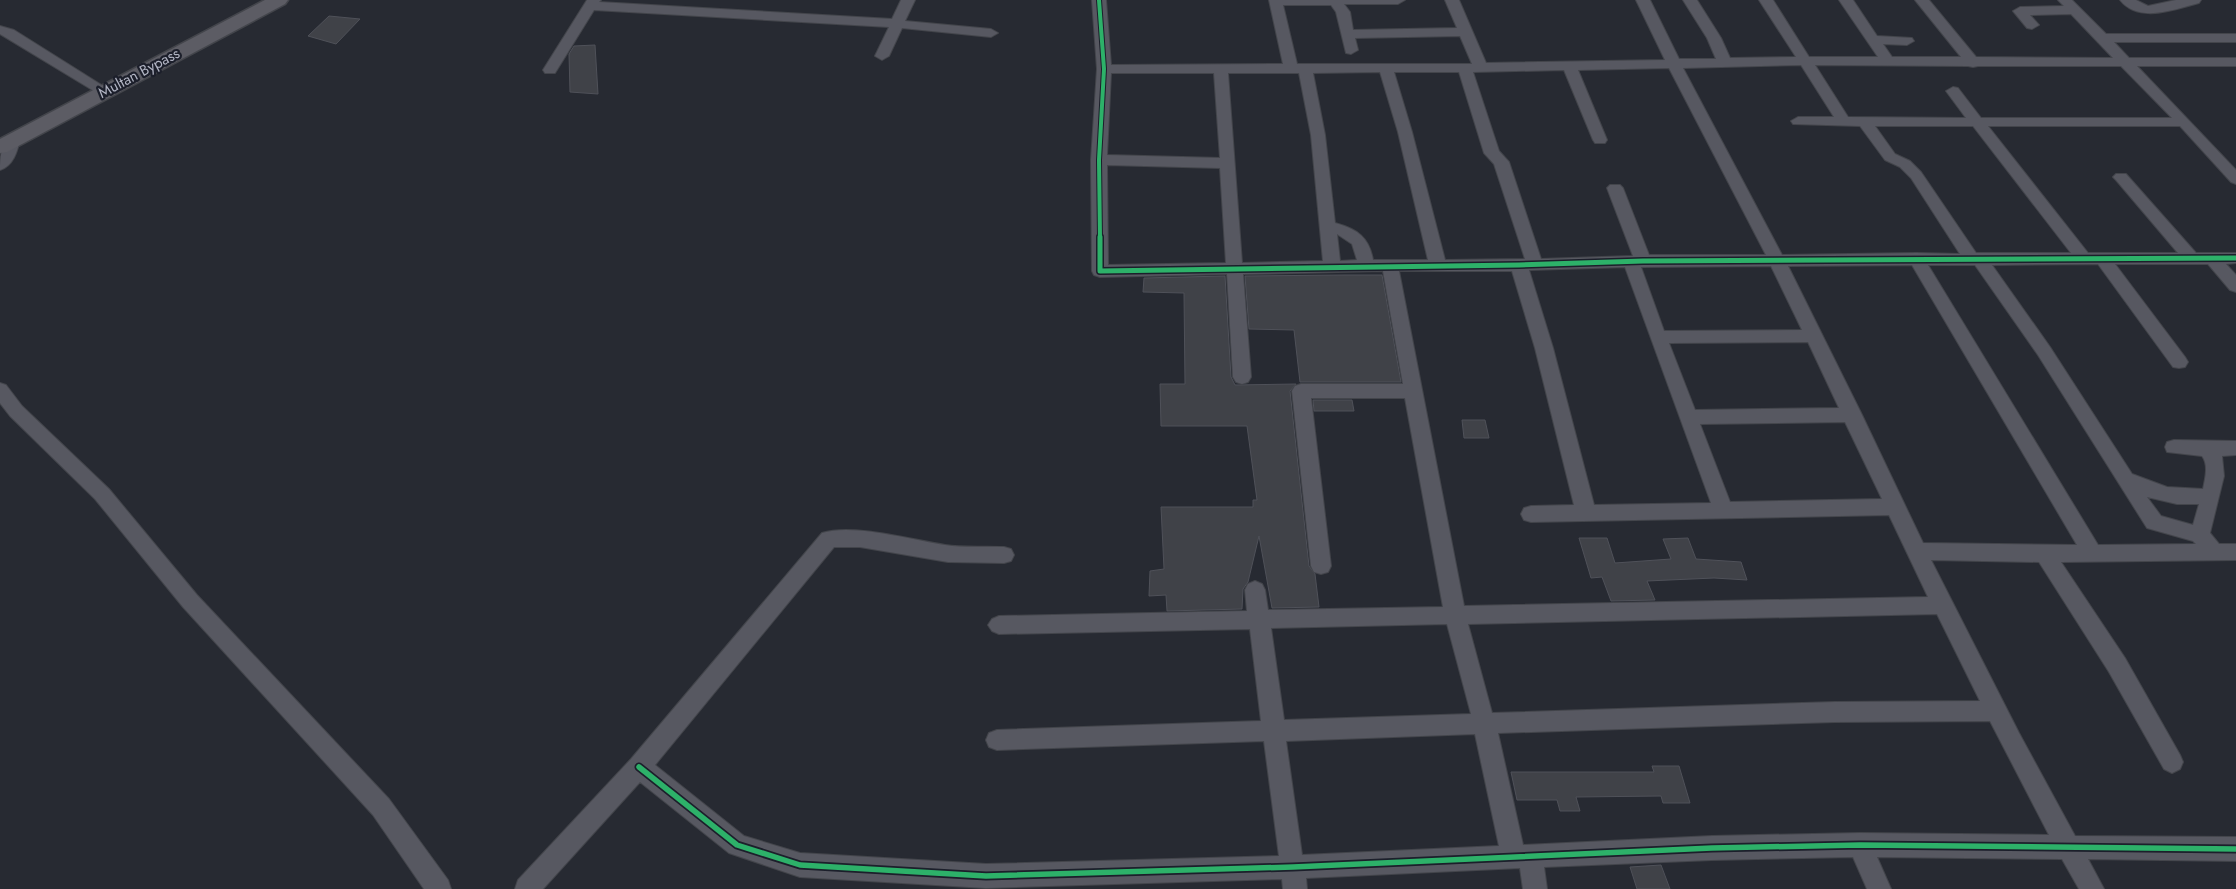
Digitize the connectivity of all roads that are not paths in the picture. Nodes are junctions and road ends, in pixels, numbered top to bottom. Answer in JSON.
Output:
{"nodes":[{"id":1,"x":279,"y":0,"type":"edge"},
{"id":2,"x":908,"y":0,"type":"edge"},
{"id":3,"x":1099,"y":0,"type":"edge"},
{"id":4,"x":1275,"y":0,"type":"edge"},
{"id":5,"x":1335,"y":0,"type":"edge"},
{"id":6,"x":1398,"y":0,"type":"edge"},
{"id":7,"x":1452,"y":0,"type":"edge"},
{"id":8,"x":1643,"y":0,"type":"edge"},
{"id":9,"x":1690,"y":0,"type":"edge"},
{"id":10,"x":1766,"y":0,"type":"edge"},
{"id":11,"x":1846,"y":0,"type":"edge"},
{"id":12,"x":1922,"y":0,"type":"edge"},
{"id":13,"x":2065,"y":0,"type":"edge"},
{"id":14,"x":2127,"y":0,"type":"edge"},
{"id":15,"x":2194,"y":0,"type":"edge"},
{"id":16,"x":592,"y":3,"type":"edge"},
{"id":17,"x":2075,"y":10,"type":"junction"},
{"id":18,"x":896,"y":22,"type":"junction"},
{"id":19,"x":2032,"y":25,"type":"dead end"},
{"id":20,"x":0,"y":30,"type":"edge"},
{"id":21,"x":1465,"y":32,"type":"junction"},
{"id":22,"x":991,"y":33,"type":"dead end"},
{"id":23,"x":1347,"y":34,"type":"junction"},
{"id":24,"x":2103,"y":38,"type":"junction"},
{"id":25,"x":2236,"y":38,"type":"edge"},
{"id":26,"x":1873,"y":40,"type":"junction"},
{"id":27,"x":1907,"y":40,"type":"dead end"},
{"id":28,"x":1352,"y":50,"type":"dead end"},
{"id":29,"x":882,"y":56,"type":"dead end"},
{"id":30,"x":1807,"y":61,"type":"junction"},
{"id":31,"x":2126,"y":61,"type":"junction"},
{"id":32,"x":1888,"y":62,"type":"junction"},
{"id":33,"x":2229,"y":62,"type":"edge"},
{"id":34,"x":1672,"y":63,"type":"junction"},
{"id":35,"x":1973,"y":63,"type":"junction"},
{"id":36,"x":1726,"y":64,"type":"junction"},
{"id":37,"x":1569,"y":66,"type":"junction"},
{"id":38,"x":1222,"y":68,"type":"junction"},
{"id":39,"x":1298,"y":68,"type":"junction"},
{"id":40,"x":1464,"y":68,"type":"junction"},
{"id":41,"x":1481,"y":68,"type":"junction"},
{"id":42,"x":1104,"y":69,"type":"junction"},
{"id":43,"x":1386,"y":69,"type":"junction"},
{"id":44,"x":550,"y":70,"type":"dead end"},
{"id":45,"x":2236,"y":76,"type":"edge"},
{"id":46,"x":104,"y":91,"type":"junction"},
{"id":47,"x":1953,"y":91,"type":"dead end"},
{"id":48,"x":1798,"y":121,"type":"dead end"},
{"id":49,"x":1844,"y":122,"type":"junction"},
{"id":50,"x":1864,"y":122,"type":"junction"},
{"id":51,"x":1976,"y":122,"type":"junction"},
{"id":52,"x":2184,"y":122,"type":"junction"},
{"id":53,"x":1600,"y":140,"type":"dead end"},
{"id":54,"x":7,"y":144,"type":"edge"},
{"id":55,"x":1099,"y":160,"type":"junction"},
{"id":56,"x":1228,"y":163,"type":"junction"},
{"id":57,"x":0,"y":165,"type":"edge"},
{"id":58,"x":2121,"y":177,"type":"dead end"},
{"id":59,"x":2236,"y":179,"type":"edge"},
{"id":60,"x":1615,"y":188,"type":"dead end"},
{"id":61,"x":1327,"y":226,"type":"junction"},
{"id":62,"x":1916,"y":258,"type":"junction"},
{"id":63,"x":1975,"y":258,"type":"junction"},
{"id":64,"x":2083,"y":258,"type":"junction"},
{"id":65,"x":2102,"y":258,"type":"junction"},
{"id":66,"x":2236,"y":258,"type":"edge"},
{"id":67,"x":1777,"y":259,"type":"junction"},
{"id":68,"x":2192,"y":259,"type":"junction"},
{"id":69,"x":2213,"y":259,"type":"junction"},
{"id":70,"x":1637,"y":261,"type":"junction"},
{"id":71,"x":1527,"y":265,"type":"junction"},
{"id":72,"x":1332,"y":266,"type":"junction"},
{"id":73,"x":1366,"y":266,"type":"junction"},
{"id":74,"x":1438,"y":266,"type":"junction"},
{"id":75,"x":1390,"y":267,"type":"junction"},
{"id":76,"x":1236,"y":268,"type":"junction"},
{"id":77,"x":2236,"y":286,"type":"edge"},
{"id":78,"x":1814,"y":336,"type":"junction"},
{"id":79,"x":1658,"y":337,"type":"junction"},
{"id":80,"x":2179,"y":362,"type":"dead end"},
{"id":81,"x":1242,"y":377,"type":"dead end"},
{"id":82,"x":0,"y":390,"type":"edge"},
{"id":83,"x":1414,"y":391,"type":"junction"},
{"id":84,"x":1853,"y":415,"type":"junction"},
{"id":85,"x":1688,"y":417,"type":"junction"},
{"id":86,"x":2174,"y":447,"type":"dead end"},
{"id":87,"x":2207,"y":448,"type":"junction"},
{"id":88,"x":2236,"y":448,"type":"edge"},
{"id":89,"x":2125,"y":479,"type":"junction"},
{"id":90,"x":2211,"y":496,"type":"junction"},
{"id":91,"x":1897,"y":507,"type":"junction"},
{"id":92,"x":1724,"y":511,"type":"junction"},
{"id":93,"x":1586,"y":513,"type":"junction"},
{"id":94,"x":1531,"y":514,"type":"dead end"},
{"id":95,"x":2200,"y":535,"type":"junction"},
{"id":96,"x":1917,"y":551,"type":"junction"},
{"id":97,"x":2215,"y":552,"type":"junction"},
{"id":98,"x":2236,"y":552,"type":"edge"},
{"id":99,"x":2045,"y":554,"type":"junction"},
{"id":100,"x":2092,"y":554,"type":"junction"},
{"id":101,"x":1004,"y":555,"type":"dead end"},
{"id":102,"x":1321,"y":566,"type":"dead end"},
{"id":103,"x":1255,"y":590,"type":"dead end"},
{"id":104,"x":1945,"y":606,"type":"junction"},
{"id":105,"x":1455,"y":614,"type":"junction"},
{"id":106,"x":1259,"y":620,"type":"junction"},
{"id":107,"x":999,"y":625,"type":"dead end"},
{"id":108,"x":1996,"y":711,"type":"junction"},
{"id":109,"x":1484,"y":723,"type":"junction"},
{"id":110,"x":1274,"y":730,"type":"junction"},
{"id":111,"x":997,"y":740,"type":"dead end"},
{"id":112,"x":2172,"y":762,"type":"dead end"},
{"id":113,"x":640,"y":767,"type":"junction"},
{"id":114,"x":1860,"y":845,"type":"junction"},
{"id":115,"x":2069,"y":848,"type":"junction"},
{"id":116,"x":2236,"y":849,"type":"edge"},
{"id":117,"x":1522,"y":857,"type":"junction"},
{"id":118,"x":1294,"y":878,"type":"edge"},
{"id":119,"x":438,"y":889,"type":"edge"},
{"id":120,"x":527,"y":889,"type":"edge"},
{"id":121,"x":1535,"y":889,"type":"edge"},
{"id":122,"x":1878,"y":889,"type":"edge"},
{"id":123,"x":2092,"y":889,"type":"edge"}],
"edges":[{"from":1,"to":46,"type":"main road","name":"Multan Bypass"},
{"from":2,"to":18,"type":"street"},
{"from":3,"to":42,"type":"street"},
{"from":4,"to":5,"type":"street"},
{"from":4,"to":39,"type":"street"},
{"from":5,"to":6,"type":"street"},
{"from":5,"to":23,"type":"street"},
{"from":7,"to":21,"type":"street"},
{"from":8,"to":34,"type":"street"},
{"from":9,"to":36,"type":"street"},
{"from":10,"to":30,"type":"street"},
{"from":11,"to":26,"type":"street"},
{"from":12,"to":35,"type":"street"},
{"from":13,"to":17,"type":"street"},
{"from":14,"to":15,"type":"street"},
{"from":16,"to":18,"type":"street"},
{"from":16,"to":44,"type":"street"},
{"from":17,"to":19,"type":"street"},
{"from":17,"to":24,"type":"street"},
{"from":18,"to":22,"type":"street"},
{"from":18,"to":29,"type":"street"},
{"from":20,"to":46,"type":"street"},
{"from":21,"to":23,"type":"street"},
{"from":21,"to":41,"type":"street"},
{"from":23,"to":28,"type":"street"},
{"from":24,"to":25,"type":"street"},
{"from":24,"to":31,"type":"street"},
{"from":26,"to":27,"type":"street"},
{"from":26,"to":32,"type":"street"},
{"from":30,"to":32,"type":"street"},
{"from":30,"to":36,"type":"street"},
{"from":30,"to":49,"type":"street"},
{"from":31,"to":33,"type":"street"},
{"from":31,"to":35,"type":"street"},
{"from":31,"to":52,"type":"street"},
{"from":32,"to":35,"type":"street"},
{"from":33,"to":45,"type":"street"},
{"from":34,"to":36,"type":"street"},
{"from":34,"to":37,"type":"street"},
{"from":34,"to":67,"type":"street"},
{"from":37,"to":41,"type":"street"},
{"from":37,"to":53,"type":"street"},
{"from":38,"to":39,"type":"street"},
{"from":38,"to":42,"type":"street"},
{"from":38,"to":56,"type":"street"},
{"from":39,"to":43,"type":"street"},
{"from":39,"to":61,"type":"street"},
{"from":40,"to":41,"type":"street"},
{"from":40,"to":43,"type":"street"},
{"from":40,"to":71,"type":"street"},
{"from":42,"to":55,"type":"street"},
{"from":43,"to":74,"type":"street"},
{"from":46,"to":54,"type":"main road","name":"Multan Bypass"},
{"from":47,"to":51,"type":"street"},
{"from":48,"to":49,"type":"street"},
{"from":49,"to":50,"type":"street"},
{"from":50,"to":51,"type":"street"},
{"from":50,"to":63,"type":"street"},
{"from":51,"to":52,"type":"street"},
{"from":51,"to":64,"type":"street"},
{"from":52,"to":59,"type":"street"},
{"from":54,"to":57,"type":"street"},
{"from":55,"to":56,"type":"street"},
{"from":55,"to":76,"type":"street"},
{"from":56,"to":76,"type":"street"},
{"from":58,"to":68,"type":"street"},
{"from":60,"to":70,"type":"street"},
{"from":61,"to":72,"type":"street"},
{"from":61,"to":73,"type":"street"},
{"from":62,"to":63,"type":"street"},
{"from":62,"to":67,"type":"street"},
{"from":62,"to":100,"type":"street"},
{"from":63,"to":64,"type":"street"},
{"from":63,"to":89,"type":"street"},
{"from":64,"to":65,"type":"street"},
{"from":65,"to":68,"type":"street"},
{"from":65,"to":80,"type":"street"},
{"from":66,"to":69,"type":"street"},
{"from":67,"to":70,"type":"street"},
{"from":67,"to":78,"type":"street"},
{"from":68,"to":69,"type":"street"},
{"from":69,"to":77,"type":"street"},
{"from":70,"to":71,"type":"street"},
{"from":70,"to":79,"type":"street"},
{"from":71,"to":74,"type":"street"},
{"from":71,"to":93,"type":"street"},
{"from":72,"to":73,"type":"street"},
{"from":72,"to":76,"type":"street"},
{"from":73,"to":75,"type":"street"},
{"from":74,"to":75,"type":"street"},
{"from":75,"to":83,"type":"street"},
{"from":76,"to":81,"type":"street"},
{"from":78,"to":79,"type":"street"},
{"from":78,"to":84,"type":"street"},
{"from":79,"to":85,"type":"street"},
{"from":82,"to":119,"type":"street"},
{"from":83,"to":102,"type":"street"},
{"from":83,"to":105,"type":"street"},
{"from":84,"to":85,"type":"street"},
{"from":84,"to":91,"type":"street"},
{"from":85,"to":92,"type":"street"},
{"from":86,"to":87,"type":"street"},
{"from":87,"to":88,"type":"street"},
{"from":87,"to":90,"type":"street"},
{"from":89,"to":90,"type":"street"},
{"from":89,"to":95,"type":"street"},
{"from":90,"to":95,"type":"street"},
{"from":91,"to":92,"type":"street"},
{"from":91,"to":96,"type":"street"},
{"from":92,"to":93,"type":"street"},
{"from":93,"to":94,"type":"street"},
{"from":95,"to":97,"type":"street"},
{"from":96,"to":99,"type":"street"},
{"from":96,"to":104,"type":"street"},
{"from":97,"to":98,"type":"street"},
{"from":97,"to":100,"type":"street"},
{"from":99,"to":100,"type":"street"},
{"from":99,"to":112,"type":"street"},
{"from":101,"to":113,"type":"street"},
{"from":103,"to":106,"type":"street"},
{"from":104,"to":105,"type":"street"},
{"from":104,"to":108,"type":"street"},
{"from":105,"to":106,"type":"street"},
{"from":105,"to":109,"type":"street"},
{"from":106,"to":107,"type":"street"},
{"from":106,"to":110,"type":"street"},
{"from":108,"to":109,"type":"street"},
{"from":108,"to":115,"type":"street"},
{"from":109,"to":110,"type":"street"},
{"from":109,"to":117,"type":"street"},
{"from":110,"to":111,"type":"street"},
{"from":110,"to":118,"type":"street"},
{"from":113,"to":118,"type":"street"},
{"from":113,"to":120,"type":"street"},
{"from":114,"to":115,"type":"street"},
{"from":114,"to":117,"type":"street"},
{"from":114,"to":122,"type":"street"},
{"from":115,"to":116,"type":"street"},
{"from":115,"to":123,"type":"street"},
{"from":117,"to":118,"type":"street"},
{"from":117,"to":121,"type":"street"}]}
